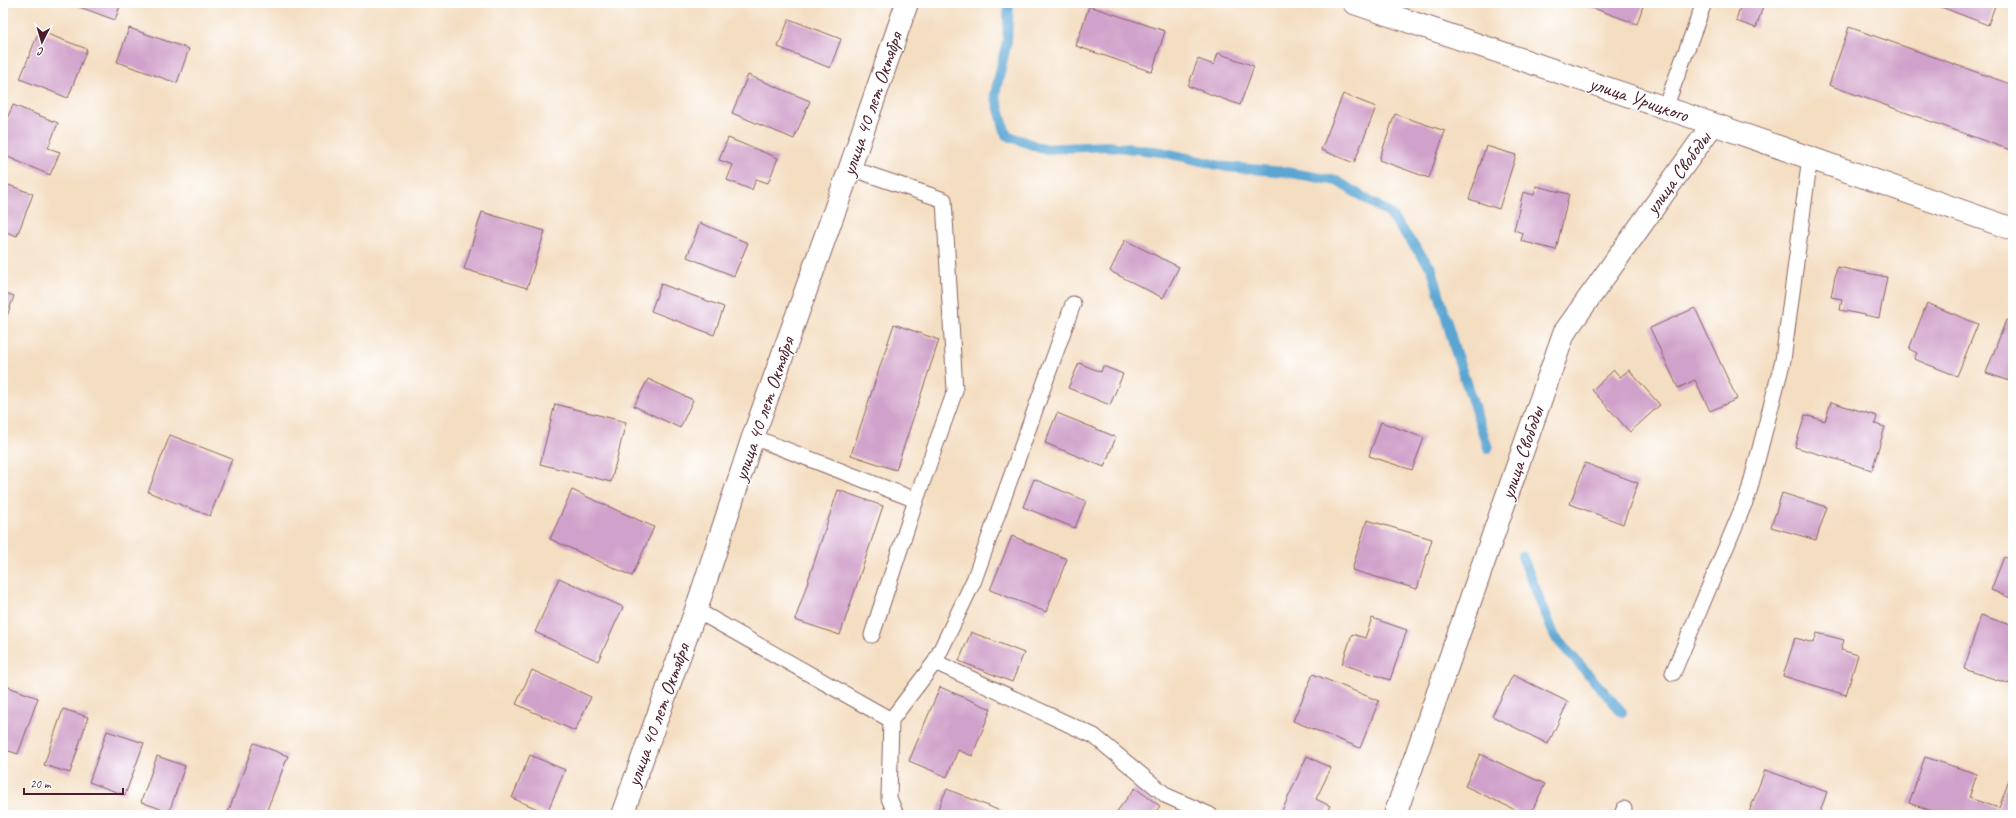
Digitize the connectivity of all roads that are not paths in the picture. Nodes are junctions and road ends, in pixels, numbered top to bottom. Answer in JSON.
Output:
{"nodes":[{"id":1,"x":907,"y":3,"type":"edge"},
{"id":2,"x":1354,"y":3,"type":"edge"},
{"id":3,"x":1704,"y":3,"type":"edge"},
{"id":4,"x":1666,"y":108,"type":"junction"},
{"id":5,"x":1713,"y":124,"type":"junction"},
{"id":6,"x":1810,"y":157,"type":"junction"},
{"id":7,"x":850,"y":168,"type":"junction"},
{"id":8,"x":2013,"y":228,"type":"edge"},
{"id":9,"x":1073,"y":304,"type":"dead end"},
{"id":10,"x":753,"y":437,"type":"junction"},
{"id":11,"x":916,"y":500,"type":"junction"},
{"id":12,"x":696,"y":610,"type":"junction"},
{"id":13,"x":872,"y":635,"type":"dead end"},
{"id":14,"x":935,"y":662,"type":"junction"},
{"id":15,"x":1673,"y":672,"type":"dead end"},
{"id":16,"x":891,"y":720,"type":"junction"},
{"id":17,"x":622,"y":815,"type":"edge"},
{"id":18,"x":896,"y":815,"type":"edge"},
{"id":19,"x":1210,"y":815,"type":"edge"},
{"id":20,"x":1395,"y":815,"type":"edge"}],
"edges":[{"from":1,"to":7,"type":"street","name":"улица 40 лет Октября"},
{"from":2,"to":4,"type":"street","name":"улица Урицкого"},
{"from":3,"to":4,"type":"lane"},
{"from":4,"to":5,"type":"street","name":"улица Урицкого"},
{"from":5,"to":6,"type":"street","name":"улица Урицкого"},
{"from":5,"to":20,"type":"street","name":"улица Свободы"},
{"from":6,"to":8,"type":"street","name":"улица Урицкого"},
{"from":6,"to":15,"type":"lane"},
{"from":7,"to":10,"type":"street","name":"улица 40 лет Октября"},
{"from":7,"to":11,"type":"lane"},
{"from":9,"to":14,"type":"lane"},
{"from":10,"to":11,"type":"lane"},
{"from":10,"to":12,"type":"street","name":"улица 40 лет Октября"},
{"from":11,"to":13,"type":"lane"},
{"from":12,"to":16,"type":"lane"},
{"from":12,"to":17,"type":"street","name":"улица 40 лет Октября"},
{"from":14,"to":16,"type":"lane"},
{"from":14,"to":19,"type":"lane"},
{"from":16,"to":18,"type":"lane"}]}
